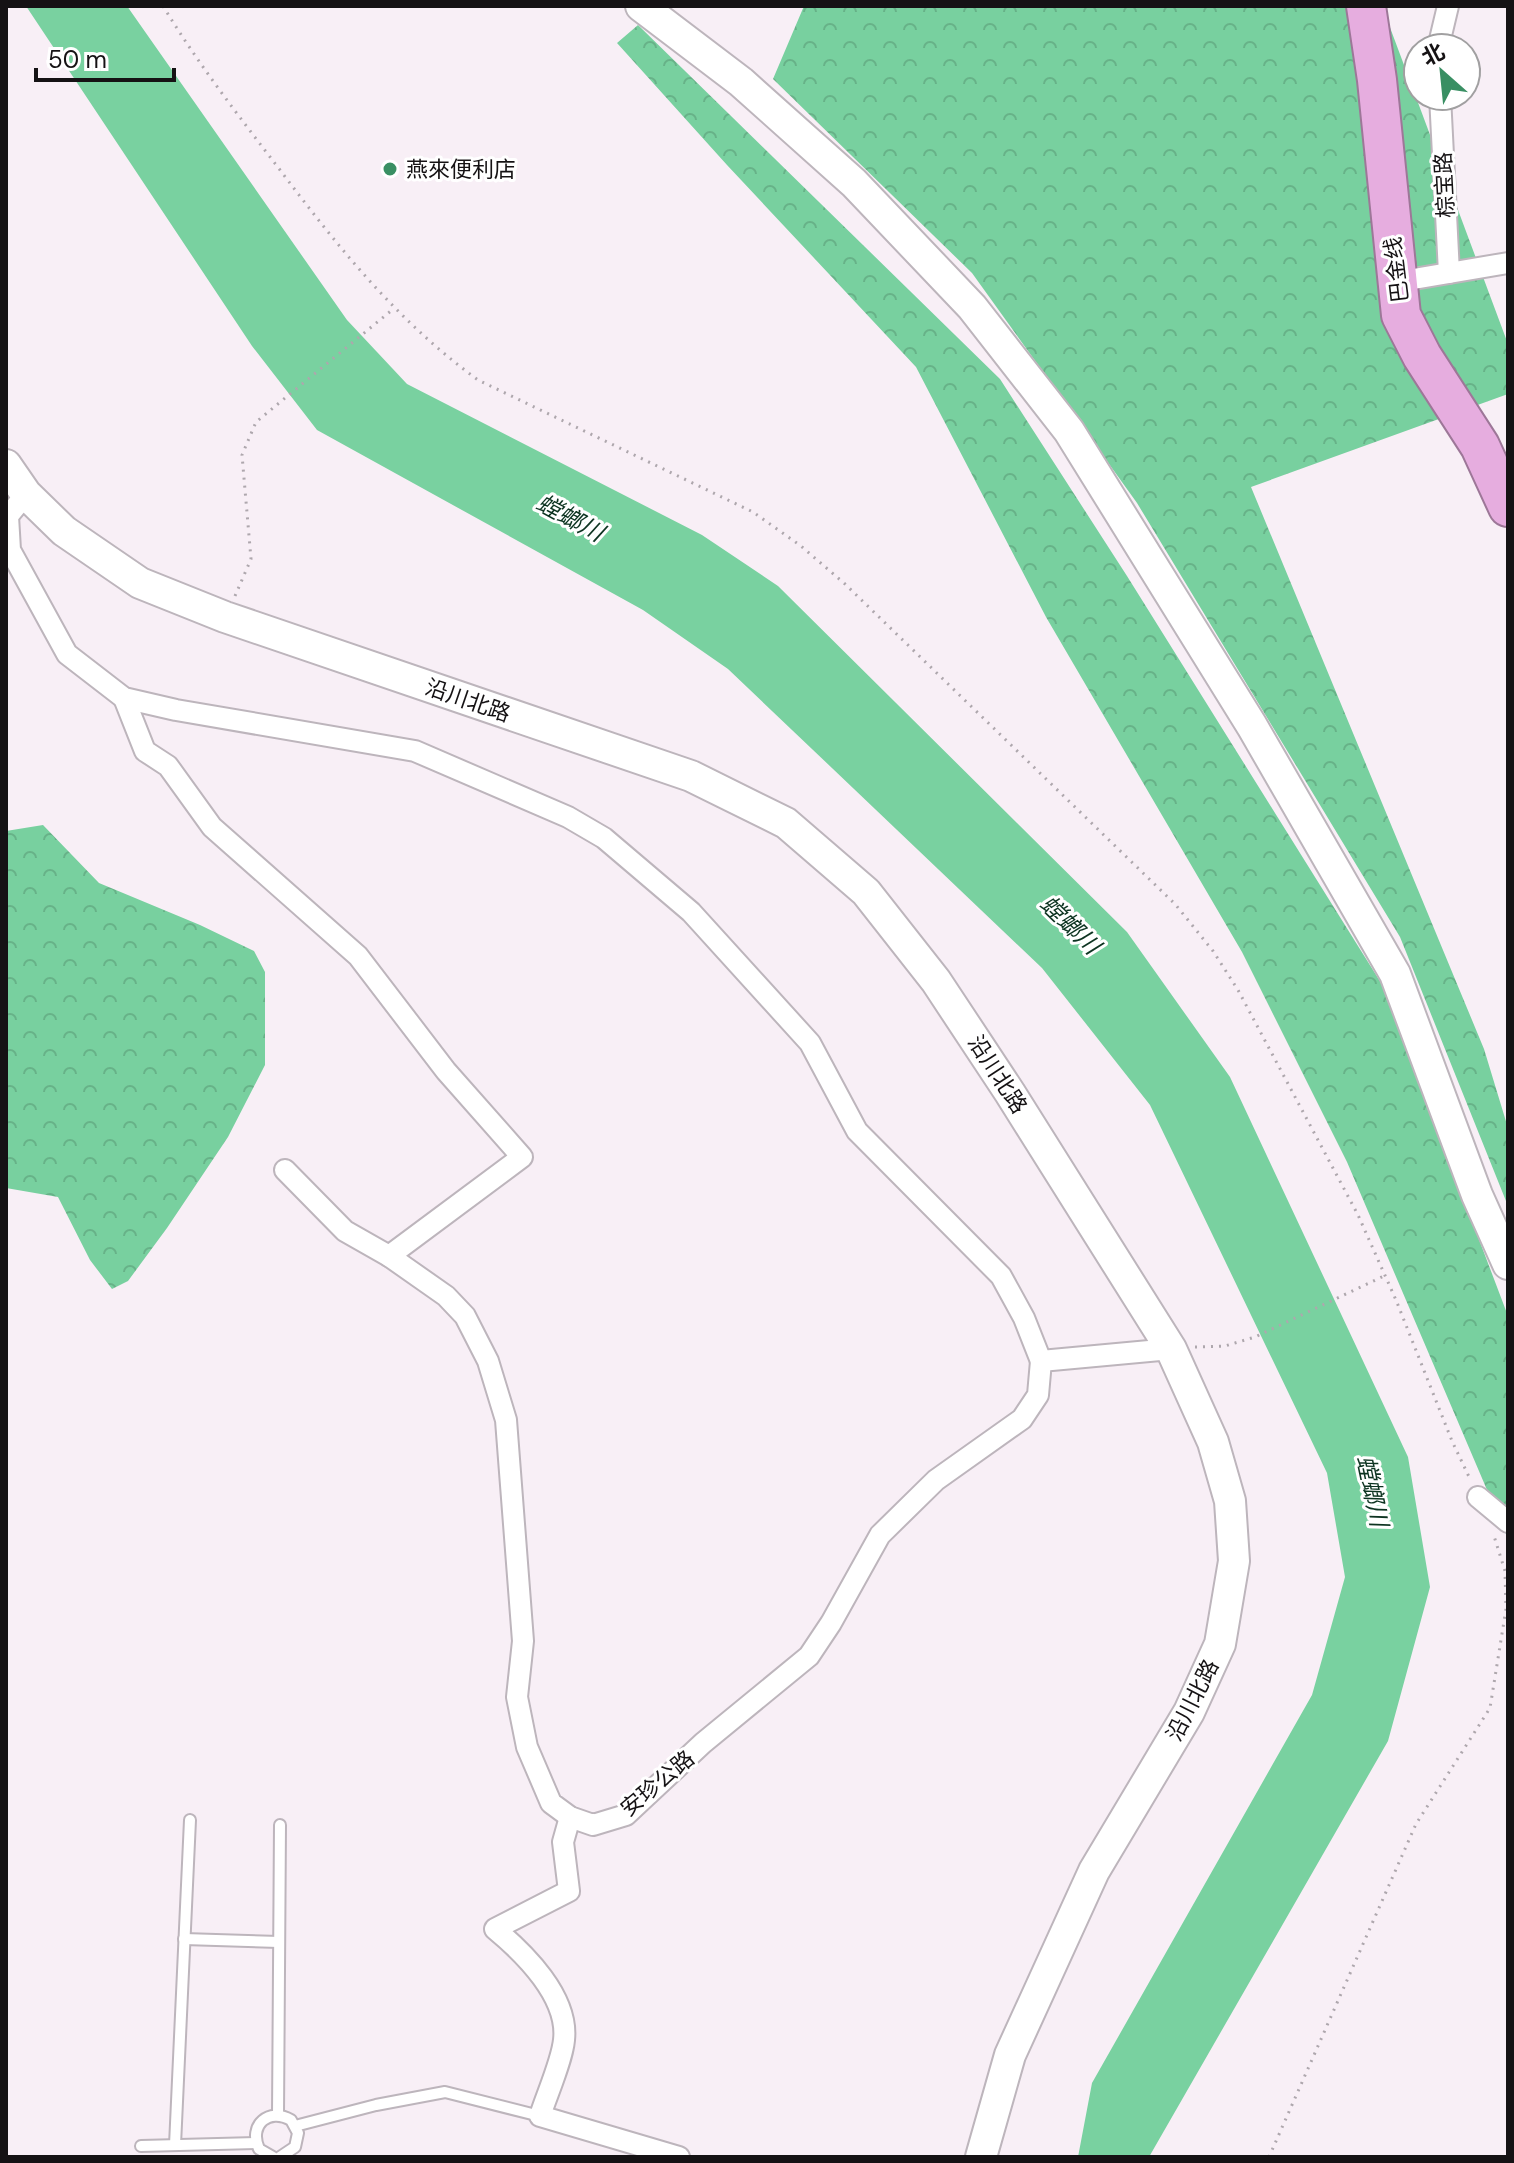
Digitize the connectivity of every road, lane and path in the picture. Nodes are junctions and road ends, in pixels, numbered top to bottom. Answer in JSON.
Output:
{"nodes":[{"id":1,"x":163,"y":6,"type":"edge"},
{"id":2,"x":641,"y":6,"type":"edge"},
{"id":3,"x":1366,"y":6,"type":"edge"},
{"id":4,"x":1448,"y":6,"type":"edge"},
{"id":5,"x":1442,"y":32,"type":"edge"},
{"id":6,"x":1441,"y":112,"type":"edge"},
{"id":7,"x":1508,"y":263,"type":"edge"},
{"id":8,"x":1449,"y":273,"type":"junction"},
{"id":9,"x":1396,"y":282,"type":"junction"},
{"id":10,"x":393,"y":309,"type":"junction"},
{"id":11,"x":6,"y":465,"type":"edge"},
{"id":12,"x":26,"y":494,"type":"junction"},
{"id":13,"x":1508,"y":507,"type":"edge"},
{"id":14,"x":225,"y":617,"type":"junction"},
{"id":15,"x":124,"y":698,"type":"junction"},
{"id":16,"x":285,"y":1170,"type":"dead end"},
{"id":17,"x":389,"y":1256,"type":"junction"},
{"id":18,"x":1508,"y":1264,"type":"edge"},
{"id":19,"x":1386,"y":1276,"type":"junction"},
{"id":20,"x":1171,"y":1349,"type":"junction"},
{"id":21,"x":1041,"y":1361,"type":"junction"},
{"id":22,"x":1478,"y":1497,"type":"joint"},
{"id":23,"x":1501,"y":1529,"type":"edge"},
{"id":24,"x":570,"y":1817,"type":"junction"},
{"id":25,"x":190,"y":1820,"type":"dead end"},
{"id":26,"x":280,"y":1825,"type":"dead end"},
{"id":27,"x":184,"y":1939,"type":"junction"},
{"id":28,"x":279,"y":1942,"type":"junction"},
{"id":29,"x":278,"y":2115,"type":"junction"},
{"id":30,"x":540,"y":2116,"type":"junction"},
{"id":31,"x":295,"y":2126,"type":"junction"},
{"id":32,"x":256,"y":2143,"type":"junction"},
{"id":33,"x":175,"y":2145,"type":"junction"},
{"id":34,"x":141,"y":2146,"type":"dead end"},
{"id":35,"x":271,"y":2157,"type":"edge"},
{"id":36,"x":280,"y":2157,"type":"edge"},
{"id":37,"x":679,"y":2157,"type":"edge"},
{"id":38,"x":981,"y":2157,"type":"edge"},
{"id":39,"x":1269,"y":2157,"type":"edge"}],
"edges":[{"from":1,"to":10,"type":"path"},
{"from":2,"to":18,"type":"main road"},
{"from":3,"to":9,"type":"highway","name":"巴金线"},
{"from":4,"to":5,"type":"street"},
{"from":6,"to":8,"type":"street","name":"棕宝路"},
{"from":7,"to":8,"type":"street"},
{"from":8,"to":9,"type":"street"},
{"from":9,"to":13,"type":"highway","name":"巴金线"},
{"from":10,"to":14,"type":"path"},
{"from":10,"to":19,"type":"path"},
{"from":11,"to":12,"type":"main road","name":"沿川北路"},
{"from":12,"to":14,"type":"main road","name":"沿川北路"},
{"from":12,"to":15,"type":"street"},
{"from":14,"to":20,"type":"main road","name":"沿川北路"},
{"from":15,"to":17,"type":"street"},
{"from":15,"to":21,"type":"street"},
{"from":16,"to":17,"type":"street"},
{"from":17,"to":24,"type":"street"},
{"from":19,"to":20,"type":"path"},
{"from":19,"to":22,"type":"path"},
{"from":20,"to":21,"type":"street"},
{"from":20,"to":38,"type":"main road","name":"沿川北路"},
{"from":21,"to":24,"type":"street","name":"安珍公路"},
{"from":22,"to":23,"type":"street"},
{"from":23,"to":39,"type":"path"},
{"from":24,"to":30,"type":"street"},
{"from":25,"to":27,"type":"lane"},
{"from":26,"to":28,"type":"lane"},
{"from":27,"to":28,"type":"lane"},
{"from":27,"to":33,"type":"lane"},
{"from":28,"to":29,"type":"lane"},
{"from":29,"to":31,"type":"lane"},
{"from":29,"to":32,"type":"lane"},
{"from":30,"to":31,"type":"lane"},
{"from":30,"to":37,"type":"street"},
{"from":31,"to":36,"type":"lane"},
{"from":32,"to":33,"type":"lane"},
{"from":32,"to":35,"type":"lane"},
{"from":33,"to":34,"type":"lane"}]}
